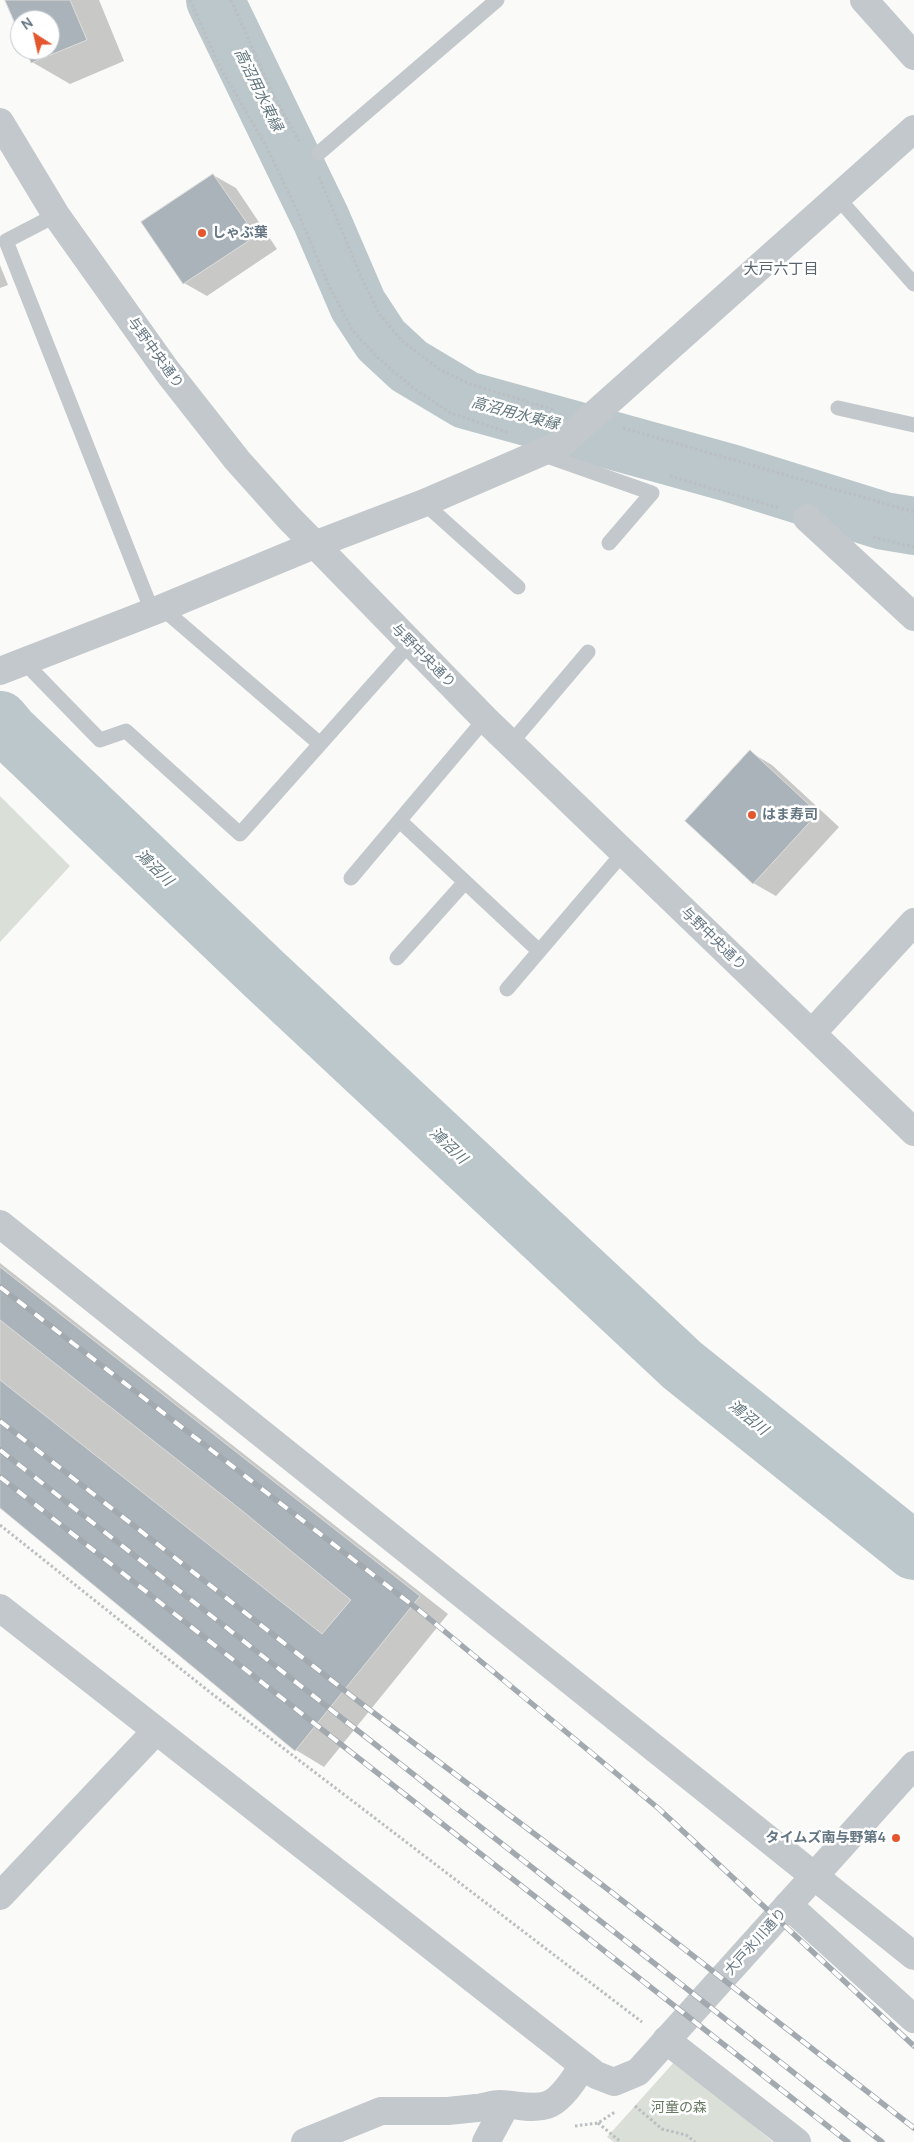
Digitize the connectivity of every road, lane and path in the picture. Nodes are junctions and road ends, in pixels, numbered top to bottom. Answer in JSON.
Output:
{"nodes":[{"id":1,"x":190,"y":0,"type":"edge"},
{"id":2,"x":231,"y":0,"type":"edge"},
{"id":3,"x":497,"y":0,"type":"edge"},
{"id":4,"x":864,"y":0,"type":"edge"},
{"id":5,"x":914,"y":56,"type":"edge"},
{"id":6,"x":0,"y":122,"type":"edge"},
{"id":7,"x":914,"y":129,"type":"edge"},
{"id":8,"x":300,"y":142,"type":"dead end"},
{"id":9,"x":319,"y":153,"type":"dead end"},
{"id":10,"x":318,"y":174,"type":"dead end"},
{"id":11,"x":837,"y":197,"type":"junction"},
{"id":12,"x":56,"y":215,"type":"junction"},
{"id":13,"x":914,"y":284,"type":"edge"},
{"id":14,"x":838,"y":408,"type":"dead end"},
{"id":15,"x":914,"y":425,"type":"edge"},
{"id":16,"x":580,"y":427,"type":"junction"},
{"id":17,"x":516,"y":434,"type":"dead end"},
{"id":18,"x":540,"y":453,"type":"junction"},
{"id":19,"x":667,"y":475,"type":"dead end"},
{"id":20,"x":424,"y":503,"type":"junction"},
{"id":21,"x":914,"y":512,"type":"edge"},
{"id":22,"x":806,"y":518,"type":"joint"},
{"id":23,"x":867,"y":535,"type":"dead end"},
{"id":24,"x":609,"y":543,"type":"dead end"},
{"id":25,"x":314,"y":545,"type":"junction"},
{"id":26,"x":914,"y":547,"type":"edge"},
{"id":27,"x":518,"y":588,"type":"dead end"},
{"id":28,"x":157,"y":610,"type":"junction"},
{"id":29,"x":914,"y":617,"type":"edge"},
{"id":30,"x":410,"y":643,"type":"junction"},
{"id":31,"x":588,"y":652,"type":"dead end"},
{"id":32,"x":10,"y":667,"type":"edge"},
{"id":33,"x":485,"y":719,"type":"junction"},
{"id":34,"x":511,"y":743,"type":"junction"},
{"id":35,"x":320,"y":744,"type":"junction"},
{"id":36,"x":401,"y":822,"type":"junction"},
{"id":37,"x":623,"y":853,"type":"junction"},
{"id":38,"x":351,"y":878,"type":"dead end"},
{"id":39,"x":465,"y":882,"type":"junction"},
{"id":40,"x":914,"y":922,"type":"edge"},
{"id":41,"x":539,"y":951,"type":"junction"},
{"id":42,"x":397,"y":958,"type":"dead end"},
{"id":43,"x":507,"y":989,"type":"dead end"},
{"id":44,"x":812,"y":1033,"type":"junction"},
{"id":45,"x":914,"y":1132,"type":"edge"},
{"id":46,"x":0,"y":1224,"type":"edge"},
{"id":47,"x":0,"y":1525,"type":"edge"},
{"id":48,"x":0,"y":1608,"type":"edge"},
{"id":49,"x":156,"y":1732,"type":"junction"},
{"id":50,"x":914,"y":1765,"type":"edge"},
{"id":51,"x":814,"y":1877,"type":"junction"},
{"id":52,"x":0,"y":1896,"type":"edge"},
{"id":53,"x":788,"y":1905,"type":"junction"},
{"id":54,"x":914,"y":1956,"type":"edge"},
{"id":55,"x":914,"y":2018,"type":"edge"},
{"id":56,"x":666,"y":2040,"type":"junction"},
{"id":57,"x":583,"y":2065,"type":"junction"},
{"id":58,"x":623,"y":2080,"type":"junction"},
{"id":59,"x":506,"y":2105,"type":"junction"},
{"id":60,"x":598,"y":2123,"type":"dead end"},
{"id":61,"x":489,"y":2137,"type":"edge"},
{"id":62,"x":305,"y":2142,"type":"edge"},
{"id":63,"x":621,"y":2142,"type":"edge"},
{"id":64,"x":695,"y":2142,"type":"edge"},
{"id":65,"x":797,"y":2142,"type":"edge"}],
"edges":[{"from":1,"to":17,"type":"path"},
{"from":2,"to":8,"type":"path"},
{"from":3,"to":9,"type":"lane"},
{"from":4,"to":5,"type":"street"},
{"from":6,"to":12,"type":"street","name":"与野中央通り"},
{"from":7,"to":11,"type":"street"},
{"from":10,"to":16,"type":"path"},
{"from":11,"to":13,"type":"lane"},
{"from":11,"to":16,"type":"street"},
{"from":12,"to":25,"type":"street","name":"与野中央通り"},
{"from":12,"to":28,"type":"lane"},
{"from":14,"to":15,"type":"lane"},
{"from":16,"to":18,"type":"street"},
{"from":16,"to":21,"type":"path"},
{"from":18,"to":20,"type":"street"},
{"from":18,"to":24,"type":"lane"},
{"from":19,"to":22,"type":"path"},
{"from":20,"to":25,"type":"street"},
{"from":20,"to":27,"type":"lane"},
{"from":22,"to":29,"type":"street"},
{"from":23,"to":26,"type":"path"},
{"from":25,"to":28,"type":"street"},
{"from":25,"to":30,"type":"street","name":"与野中央通り"},
{"from":28,"to":32,"type":"street"},
{"from":28,"to":35,"type":"lane"},
{"from":30,"to":33,"type":"street","name":"与野中央通り"},
{"from":30,"to":35,"type":"lane"},
{"from":31,"to":34,"type":"lane"},
{"from":32,"to":35,"type":"lane"},
{"from":33,"to":34,"type":"street","name":"与野中央通り"},
{"from":33,"to":36,"type":"lane"},
{"from":34,"to":37,"type":"street","name":"与野中央通り"},
{"from":36,"to":38,"type":"lane"},
{"from":36,"to":39,"type":"lane"},
{"from":37,"to":41,"type":"lane"},
{"from":37,"to":44,"type":"street","name":"与野中央通り"},
{"from":39,"to":41,"type":"lane"},
{"from":39,"to":42,"type":"lane"},
{"from":40,"to":44,"type":"street"},
{"from":41,"to":43,"type":"lane"},
{"from":44,"to":45,"type":"street","name":"与野中央通り"},
{"from":46,"to":51,"type":"street"},
{"from":47,"to":56,"type":"path"},
{"from":48,"to":49,"type":"street"},
{"from":49,"to":52,"type":"street"},
{"from":49,"to":57,"type":"street"},
{"from":50,"to":51,"type":"street","name":"大戸氷川通り"},
{"from":51,"to":53,"type":"street","name":"大戸氷川通り"},
{"from":51,"to":54,"type":"street"},
{"from":53,"to":55,"type":"street"},
{"from":53,"to":56,"type":"street","name":"大戸氷川通り"},
{"from":56,"to":58,"type":"street","name":"大戸氷川通り"},
{"from":56,"to":65,"type":"street"},
{"from":57,"to":58,"type":"street"},
{"from":57,"to":59,"type":"street"},
{"from":58,"to":64,"type":"path"},
{"from":59,"to":61,"type":"street"},
{"from":59,"to":62,"type":"street"},
{"from":60,"to":63,"type":"path"}]}
